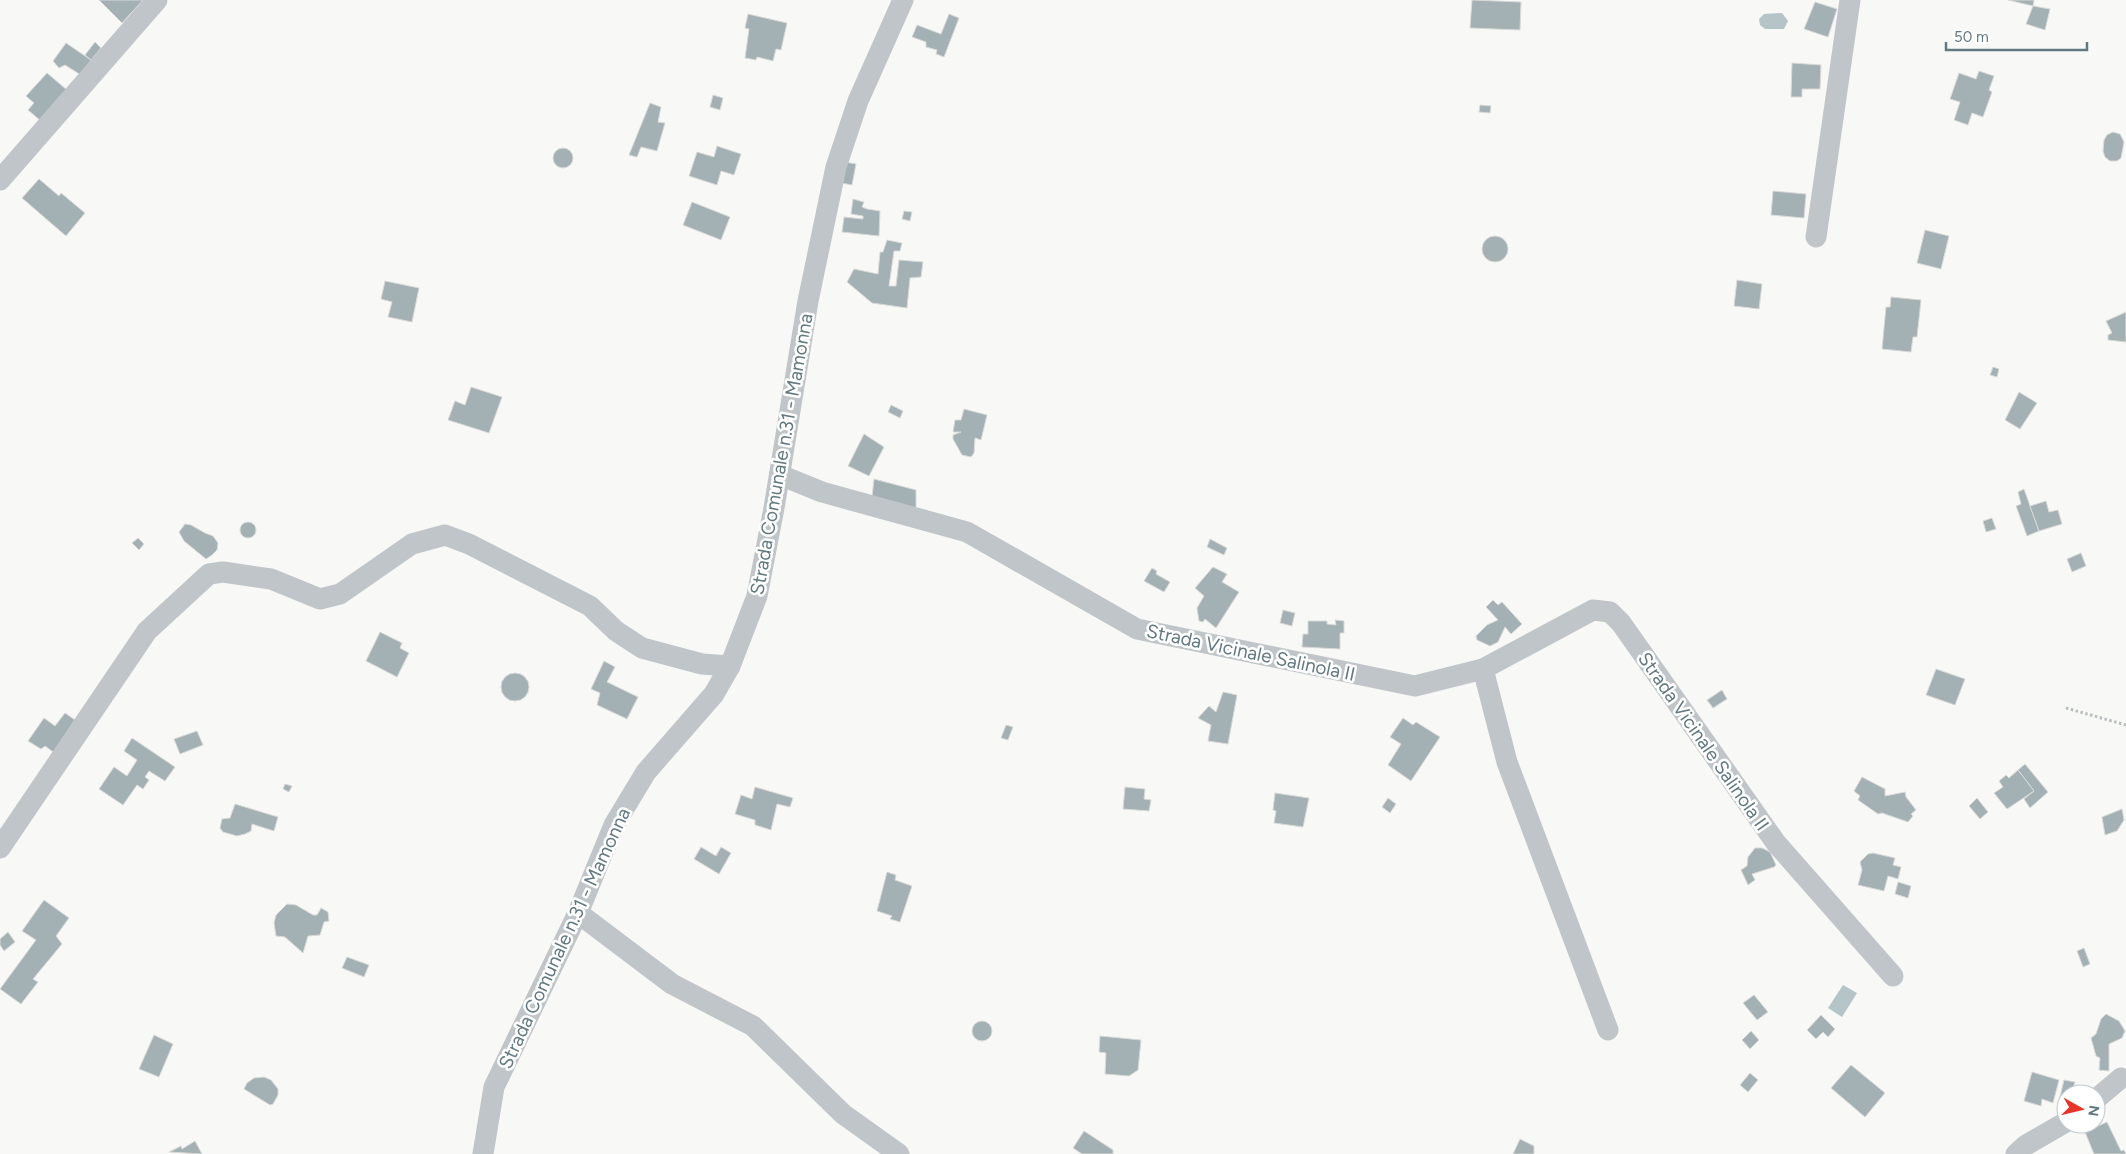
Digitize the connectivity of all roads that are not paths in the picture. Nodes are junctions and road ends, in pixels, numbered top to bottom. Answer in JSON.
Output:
{"nodes":[{"id":1,"x":157,"y":0,"type":"edge"},
{"id":2,"x":903,"y":0,"type":"edge"},
{"id":3,"x":1850,"y":0,"type":"edge"},
{"id":4,"x":0,"y":180,"type":"edge"},
{"id":5,"x":1816,"y":237,"type":"dead end"},
{"id":6,"x":780,"y":476,"type":"junction"},
{"id":7,"x":730,"y":666,"type":"junction"},
{"id":8,"x":1483,"y":669,"type":"junction"},
{"id":9,"x":0,"y":848,"type":"edge"},
{"id":10,"x":578,"y":913,"type":"junction"},
{"id":11,"x":1893,"y":976,"type":"dead end"},
{"id":12,"x":1608,"y":1030,"type":"dead end"},
{"id":13,"x":2121,"y":1078,"type":"dead end"},
{"id":14,"x":2106,"y":1091,"type":"edge"},
{"id":15,"x":2056,"y":1128,"type":"edge"},
{"id":16,"x":2021,"y":1150,"type":"edge"},
{"id":17,"x":483,"y":1154,"type":"edge"},
{"id":18,"x":899,"y":1154,"type":"edge"}],
"edges":[{"from":1,"to":4,"type":"street"},
{"from":2,"to":6,"type":"street","name":"Strada Comunale n.31 - Mamonna"},
{"from":3,"to":5,"type":"street"},
{"from":6,"to":7,"type":"street","name":"Strada Comunale n.31 - Mamonna"},
{"from":6,"to":8,"type":"street","name":"Strada Vicinale Salinola II"},
{"from":7,"to":9,"type":"street"},
{"from":7,"to":10,"type":"street","name":"Strada Comunale n.31 - Mamonna"},
{"from":8,"to":11,"type":"street","name":"Strada Vicinale Salinola II"},
{"from":8,"to":12,"type":"street"},
{"from":10,"to":17,"type":"street","name":"Strada Comunale n.31 - Mamonna"},
{"from":10,"to":18,"type":"street"},
{"from":13,"to":14,"type":"street"},
{"from":15,"to":16,"type":"street"}]}
